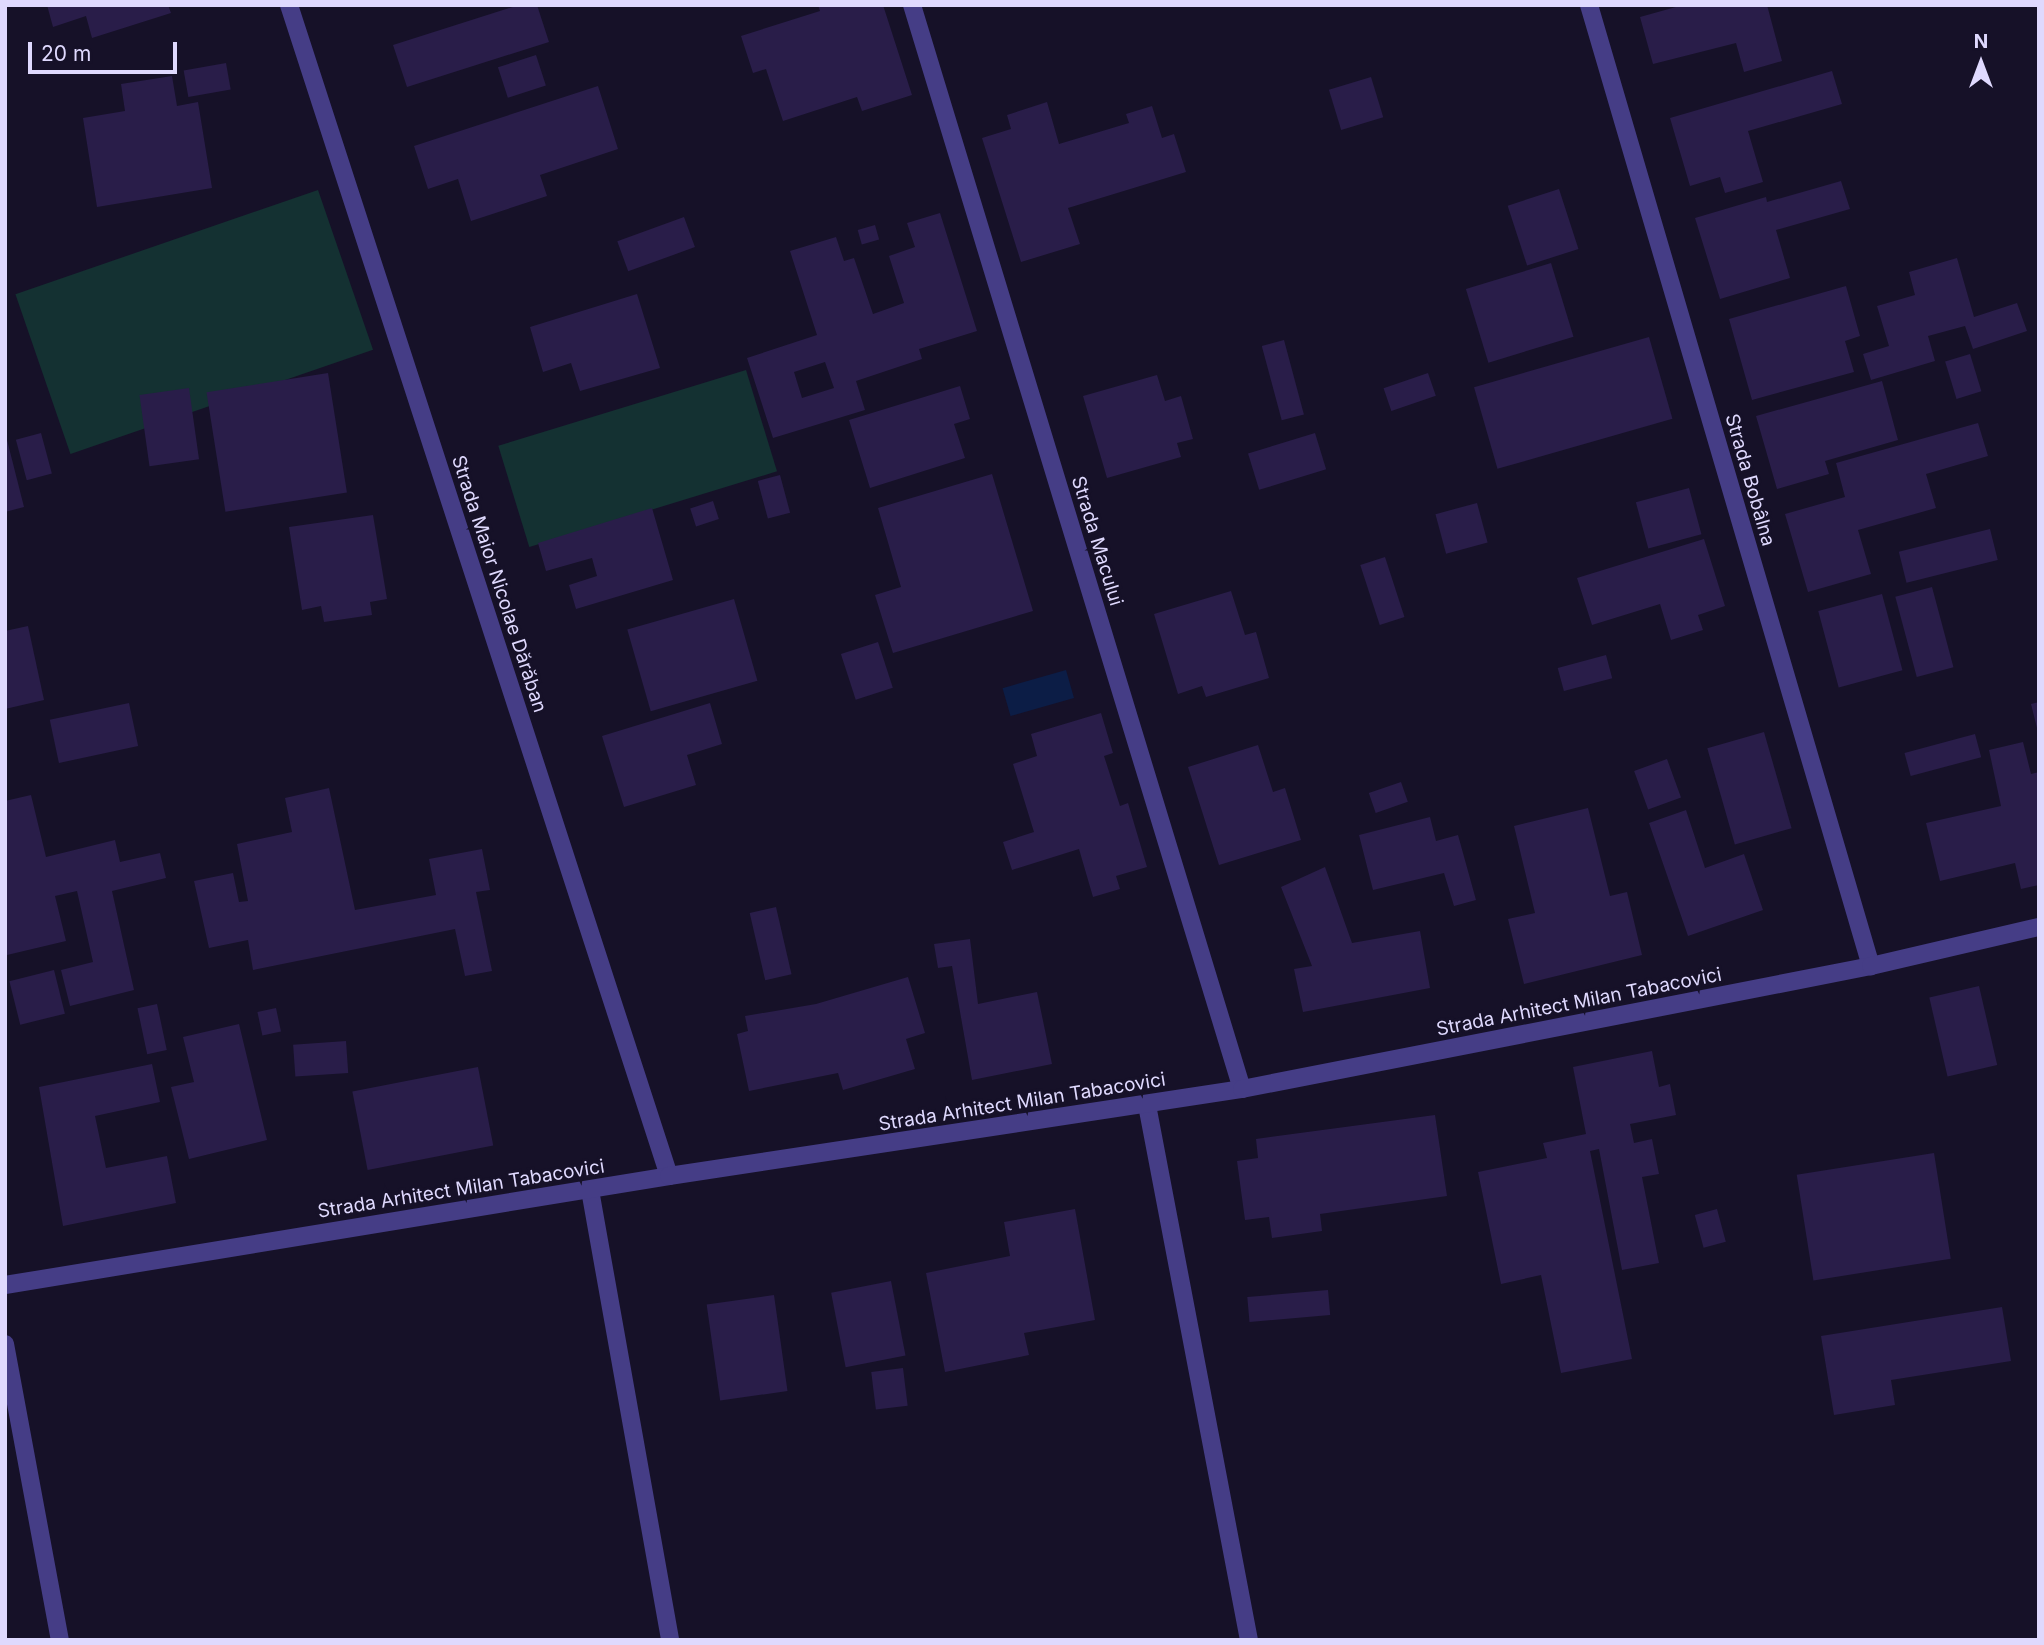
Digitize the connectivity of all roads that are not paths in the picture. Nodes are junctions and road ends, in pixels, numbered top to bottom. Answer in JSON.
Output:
{"nodes":[{"id":1,"x":289,"y":5,"type":"edge"},
{"id":2,"x":912,"y":5,"type":"edge"},
{"id":3,"x":1589,"y":5,"type":"edge"},
{"id":4,"x":2039,"y":927,"type":"edge"},
{"id":5,"x":1871,"y":966,"type":"junction"},
{"id":6,"x":1242,"y":1089,"type":"junction"},
{"id":7,"x":1147,"y":1105,"type":"junction"},
{"id":8,"x":669,"y":1177,"type":"junction"},
{"id":9,"x":590,"y":1190,"type":"junction"},
{"id":10,"x":5,"y":1285,"type":"edge"},
{"id":11,"x":5,"y":1344,"type":"edge"},
{"id":12,"x":60,"y":1640,"type":"edge"},
{"id":13,"x":670,"y":1640,"type":"edge"},
{"id":14,"x":1249,"y":1640,"type":"edge"}],
"edges":[{"from":1,"to":8,"type":"street","name":"Strada Maior Nicolae Dărăban"},
{"from":2,"to":6,"type":"street","name":"Strada Macului"},
{"from":3,"to":5,"type":"street","name":"Strada Bobâlna"},
{"from":4,"to":5,"type":"street","name":"Strada Arhitect Milan Tabacovici"},
{"from":5,"to":6,"type":"street","name":"Strada Arhitect Milan Tabacovici"},
{"from":6,"to":7,"type":"street","name":"Strada Arhitect Milan Tabacovici"},
{"from":7,"to":8,"type":"street","name":"Strada Arhitect Milan Tabacovici"},
{"from":7,"to":14,"type":"street"},
{"from":8,"to":9,"type":"street","name":"Strada Arhitect Milan Tabacovici"},
{"from":9,"to":10,"type":"street","name":"Strada Arhitect Milan Tabacovici"},
{"from":9,"to":13,"type":"street"},
{"from":11,"to":12,"type":"street"}]}
